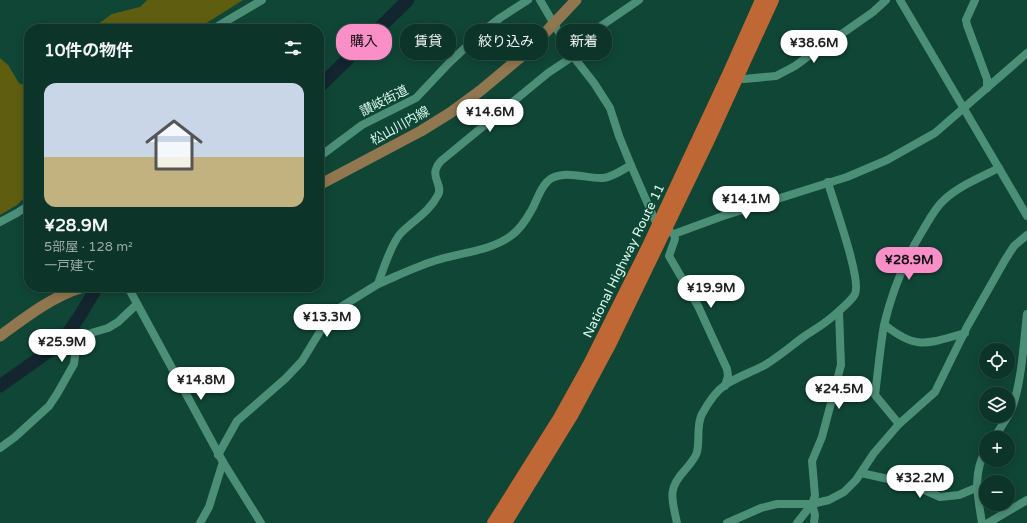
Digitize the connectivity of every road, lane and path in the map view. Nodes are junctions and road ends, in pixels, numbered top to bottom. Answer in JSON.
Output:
{"nodes":[{"id":1,"x":262,"y":0,"type":"edge"},
{"id":2,"x":528,"y":0,"type":"edge"},
{"id":3,"x":540,"y":0,"type":"edge"},
{"id":4,"x":576,"y":0,"type":"edge"},
{"id":5,"x":639,"y":0,"type":"edge"},
{"id":6,"x":761,"y":0,"type":"edge"},
{"id":7,"x":773,"y":0,"type":"edge"},
{"id":8,"x":886,"y":0,"type":"edge"},
{"id":9,"x":900,"y":0,"type":"edge"},
{"id":10,"x":975,"y":0,"type":"edge"},
{"id":11,"x":221,"y":24,"type":"edge"},
{"id":12,"x":555,"y":24,"type":"junction"},
{"id":13,"x":604,"y":24,"type":"edge"},
{"id":14,"x":1027,"y":53,"type":"edge"},
{"id":15,"x":568,"y":60,"type":"edge"},
{"id":16,"x":576,"y":60,"type":"edge"},
{"id":17,"x":733,"y":74,"type":"junction"},
{"id":18,"x":987,"y":88,"type":"junction"},
{"id":19,"x":964,"y":108,"type":"junction"},
{"id":20,"x":324,"y":153,"type":"edge"},
{"id":21,"x":631,"y":165,"type":"junction"},
{"id":22,"x":999,"y":168,"type":"junction"},
{"id":23,"x":324,"y":182,"type":"edge"},
{"id":24,"x":828,"y":182,"type":"junction"},
{"id":25,"x":24,"y":209,"type":"edge"},
{"id":26,"x":1027,"y":216,"type":"edge"},
{"id":27,"x":0,"y":222,"type":"edge"},
{"id":28,"x":666,"y":230,"type":"junction"},
{"id":29,"x":1027,"y":235,"type":"edge"},
{"id":30,"x":378,"y":284,"type":"junction"},
{"id":31,"x":70,"y":292,"type":"edge"},
{"id":32,"x":131,"y":292,"type":"edge"},
{"id":33,"x":137,"y":304,"type":"junction"},
{"id":34,"x":839,"y":312,"type":"junction"},
{"id":35,"x":1027,"y":314,"type":"edge"},
{"id":36,"x":885,"y":325,"type":"junction"},
{"id":37,"x":965,"y":333,"type":"junction"},
{"id":38,"x":0,"y":336,"type":"edge"},
{"id":39,"x":725,"y":386,"type":"junction"},
{"id":40,"x":1015,"y":400,"type":"edge"},
{"id":41,"x":899,"y":424,"type":"junction"},
{"id":42,"x":0,"y":448,"type":"edge"},
{"id":43,"x":220,"y":459,"type":"junction"},
{"id":44,"x":979,"y":467,"type":"edge"},
{"id":45,"x":861,"y":473,"type":"junction"},
{"id":46,"x":976,"y":488,"type":"junction"},
{"id":47,"x":1027,"y":500,"type":"edge"},
{"id":48,"x":812,"y":504,"type":"junction"},
{"id":49,"x":200,"y":523,"type":"edge"},
{"id":50,"x":260,"y":523,"type":"edge"},
{"id":51,"x":493,"y":523,"type":"edge"},
{"id":52,"x":506,"y":523,"type":"edge"},
{"id":53,"x":677,"y":523,"type":"edge"},
{"id":54,"x":727,"y":523,"type":"edge"},
{"id":55,"x":796,"y":523,"type":"edge"},
{"id":56,"x":814,"y":523,"type":"edge"},
{"id":57,"x":982,"y":523,"type":"edge"},
{"id":58,"x":988,"y":523,"type":"edge"}],
"edges":[{"from":1,"to":11,"type":"street"},
{"from":2,"to":20,"type":"street","name":"讃岐街道"},
{"from":3,"to":12,"type":"street"},
{"from":4,"to":12,"type":"main road","name":"松山川内線"},
{"from":5,"to":13,"type":"street"},
{"from":6,"to":17,"type":"highway","name":"National Highway Route 11"},
{"from":7,"to":17,"type":"highway","name":"National Highway Route 11"},
{"from":8,"to":17,"type":"street"},
{"from":9,"to":19,"type":"street"},
{"from":10,"to":18,"type":"street"},
{"from":12,"to":23,"type":"main road","name":"松山川内線"},
{"from":14,"to":18,"type":"street"},
{"from":15,"to":30,"type":"street"},
{"from":16,"to":21,"type":"street"},
{"from":17,"to":28,"type":"highway","name":"National Highway Route 11"},
{"from":18,"to":19,"type":"street"},
{"from":19,"to":22,"type":"street"},
{"from":19,"to":24,"type":"street"},
{"from":21,"to":28,"type":"street"},
{"from":21,"to":30,"type":"street"},
{"from":22,"to":26,"type":"street"},
{"from":22,"to":36,"type":"street"},
{"from":24,"to":28,"type":"street"},
{"from":24,"to":34,"type":"street"},
{"from":25,"to":27,"type":"street"},
{"from":28,"to":39,"type":"street"},
{"from":28,"to":51,"type":"highway","name":"National Highway Route 11"},
{"from":28,"to":52,"type":"highway","name":"National Highway Route 11"},
{"from":29,"to":37,"type":"street"},
{"from":30,"to":43,"type":"street"},
{"from":31,"to":38,"type":"main road"},
{"from":32,"to":33,"type":"street"},
{"from":33,"to":42,"type":"street"},
{"from":33,"to":43,"type":"street"},
{"from":34,"to":39,"type":"street"},
{"from":34,"to":48,"type":"street"},
{"from":35,"to":40,"type":"street"},
{"from":36,"to":37,"type":"street"},
{"from":36,"to":41,"type":"street"},
{"from":37,"to":41,"type":"street"},
{"from":39,"to":53,"type":"street"},
{"from":41,"to":45,"type":"street"},
{"from":43,"to":49,"type":"street"},
{"from":43,"to":50,"type":"street"},
{"from":44,"to":46,"type":"street"},
{"from":45,"to":46,"type":"street"},
{"from":45,"to":48,"type":"street"},
{"from":46,"to":57,"type":"street"},
{"from":47,"to":58,"type":"street"},
{"from":48,"to":54,"type":"street"},
{"from":48,"to":55,"type":"street"},
{"from":48,"to":56,"type":"street"}]}
